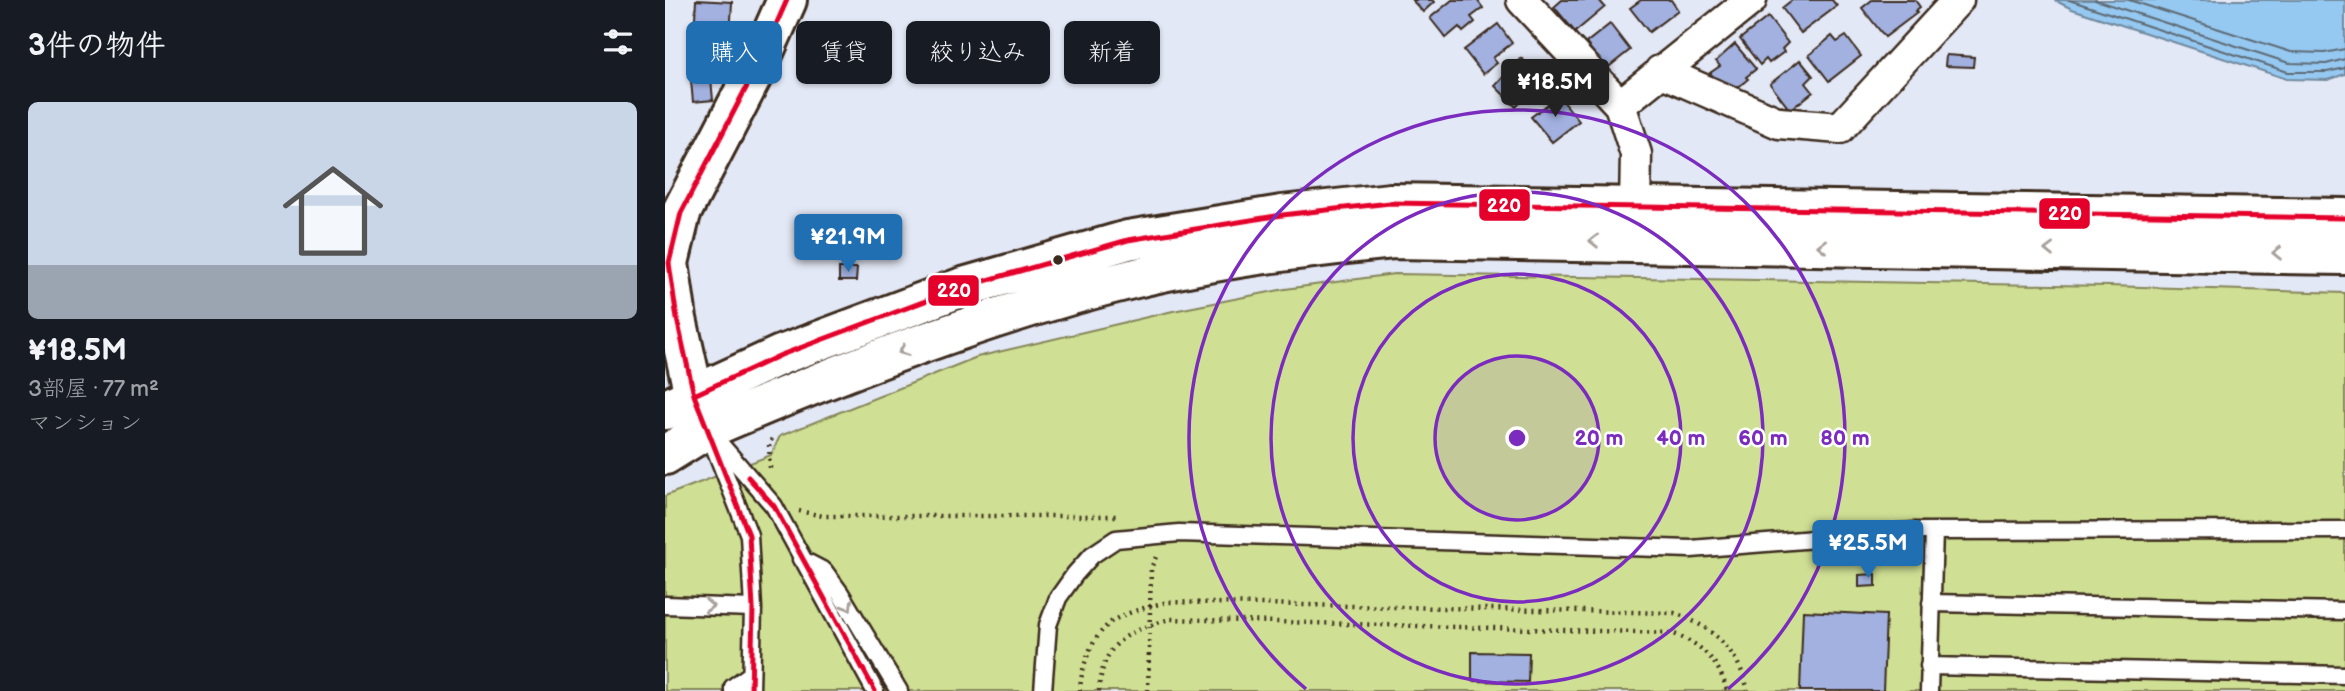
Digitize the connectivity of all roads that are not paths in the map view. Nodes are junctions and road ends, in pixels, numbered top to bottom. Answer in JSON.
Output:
{"nodes":[{"id":1,"x":787,"y":0,"type":"edge"},
{"id":2,"x":1751,"y":0,"type":"edge"},
{"id":3,"x":1958,"y":0,"type":"edge"},
{"id":4,"x":1526,"y":2,"type":"edge"},
{"id":5,"x":1660,"y":71,"type":"junction"},
{"id":6,"x":1620,"y":105,"type":"junction"},
{"id":7,"x":1635,"y":206,"type":"junction"},
{"id":8,"x":2345,"y":218,"type":"edge"},
{"id":9,"x":2345,"y":255,"type":"edge"},
{"id":10,"x":667,"y":264,"type":"edge"},
{"id":11,"x":689,"y":411,"type":"edge"},
{"id":12,"x":665,"y":455,"type":"edge"},
{"id":13,"x":2345,"y":530,"type":"edge"},
{"id":14,"x":1934,"y":531,"type":"junction"},
{"id":15,"x":801,"y":558,"type":"junction"},
{"id":16,"x":1931,"y":603,"type":"junction"},
{"id":17,"x":665,"y":604,"type":"edge"},
{"id":18,"x":753,"y":608,"type":"junction"},
{"id":19,"x":2345,"y":611,"type":"edge"},
{"id":20,"x":1929,"y":666,"type":"junction"},
{"id":21,"x":751,"y":674,"type":"junction"},
{"id":22,"x":2345,"y":675,"type":"edge"},
{"id":23,"x":733,"y":691,"type":"edge"},
{"id":24,"x":751,"y":691,"type":"edge"},
{"id":25,"x":874,"y":691,"type":"edge"},
{"id":26,"x":899,"y":691,"type":"edge"},
{"id":27,"x":1043,"y":691,"type":"edge"},
{"id":28,"x":1929,"y":691,"type":"edge"}],
"edges":[{"from":1,"to":10,"type":"street"},
{"from":2,"to":5,"type":"street"},
{"from":3,"to":5,"type":"street"},
{"from":4,"to":6,"type":"street"},
{"from":5,"to":6,"type":"street"},
{"from":6,"to":7,"type":"street"},
{"from":7,"to":8,"type":"street"},
{"from":7,"to":11,"type":"street"},
{"from":9,"to":11,"type":"street","one_way":true},
{"from":10,"to":11,"type":"street"},
{"from":11,"to":12,"type":"street"},
{"from":11,"to":15,"type":"lane"},
{"from":11,"to":18,"type":"lane"},
{"from":13,"to":14,"type":"lane"},
{"from":14,"to":16,"type":"lane"},
{"from":14,"to":27,"type":"lane"},
{"from":15,"to":25,"type":"lane"},
{"from":15,"to":26,"type":"lane","one_way":true},
{"from":16,"to":19,"type":"lane"},
{"from":16,"to":20,"type":"lane"},
{"from":17,"to":18,"type":"lane","one_way":true},
{"from":18,"to":21,"type":"lane"},
{"from":20,"to":22,"type":"lane"},
{"from":20,"to":28,"type":"lane"},
{"from":21,"to":23,"type":"lane"},
{"from":21,"to":24,"type":"lane"}]}
